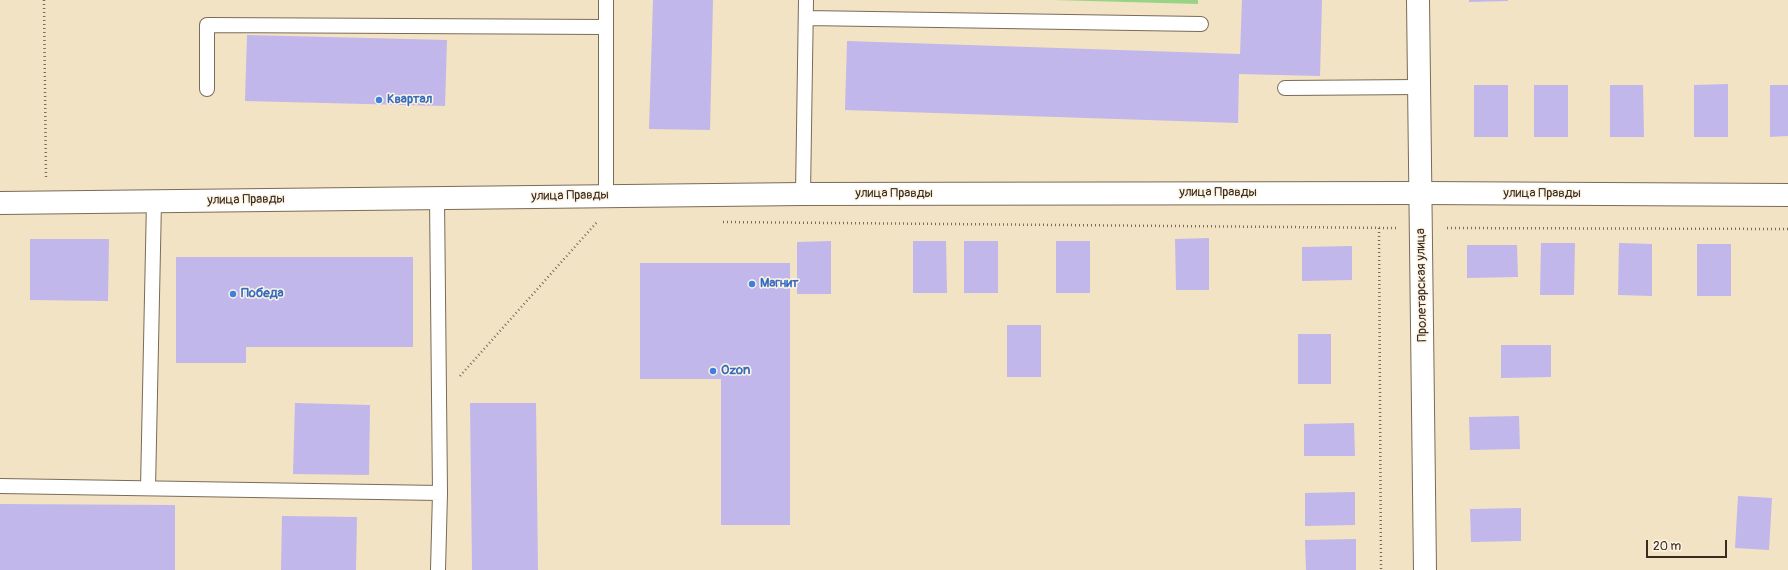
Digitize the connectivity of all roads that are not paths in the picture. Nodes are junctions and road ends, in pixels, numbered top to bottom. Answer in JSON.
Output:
{"nodes":[{"id":1,"x":606,"y":0,"type":"edge"},
{"id":2,"x":806,"y":0,"type":"edge"},
{"id":3,"x":1418,"y":0,"type":"edge"},
{"id":4,"x":806,"y":18,"type":"junction"},
{"id":5,"x":1201,"y":24,"type":"dead end"},
{"id":6,"x":606,"y":27,"type":"junction"},
{"id":7,"x":1419,"y":87,"type":"junction"},
{"id":8,"x":1285,"y":88,"type":"dead end"},
{"id":9,"x":207,"y":89,"type":"dead end"},
{"id":10,"x":1421,"y":193,"type":"junction"},
{"id":11,"x":804,"y":194,"type":"junction"},
{"id":12,"x":1788,"y":195,"type":"edge"},
{"id":13,"x":606,"y":196,"type":"junction"},
{"id":14,"x":437,"y":198,"type":"junction"},
{"id":15,"x":154,"y":201,"type":"junction"},
{"id":16,"x":0,"y":203,"type":"edge"},
{"id":17,"x":0,"y":486,"type":"edge"},
{"id":18,"x":148,"y":488,"type":"junction"},
{"id":19,"x":440,"y":494,"type":"junction"},
{"id":20,"x":438,"y":570,"type":"edge"},
{"id":21,"x":1425,"y":570,"type":"edge"}],
"edges":[{"from":1,"to":6,"type":"lane"},
{"from":2,"to":4,"type":"lane"},
{"from":3,"to":7,"type":"street","name":"Пролетарская улица"},
{"from":4,"to":5,"type":"lane"},
{"from":4,"to":11,"type":"lane"},
{"from":6,"to":9,"type":"lane"},
{"from":6,"to":13,"type":"lane"},
{"from":7,"to":8,"type":"lane"},
{"from":7,"to":10,"type":"street","name":"Пролетарская улица"},
{"from":10,"to":11,"type":"street","name":"улица Правды"},
{"from":10,"to":12,"type":"street","name":"улица Правды"},
{"from":10,"to":21,"type":"street","name":"Пролетарская улица"},
{"from":11,"to":13,"type":"street","name":"улица Правды"},
{"from":13,"to":14,"type":"street","name":"улица Правды"},
{"from":14,"to":15,"type":"street","name":"улица Правды"},
{"from":14,"to":19,"type":"lane"},
{"from":15,"to":16,"type":"street","name":"улица Правды"},
{"from":15,"to":18,"type":"lane"},
{"from":17,"to":18,"type":"lane"},
{"from":18,"to":19,"type":"lane"},
{"from":19,"to":20,"type":"lane"}]}
